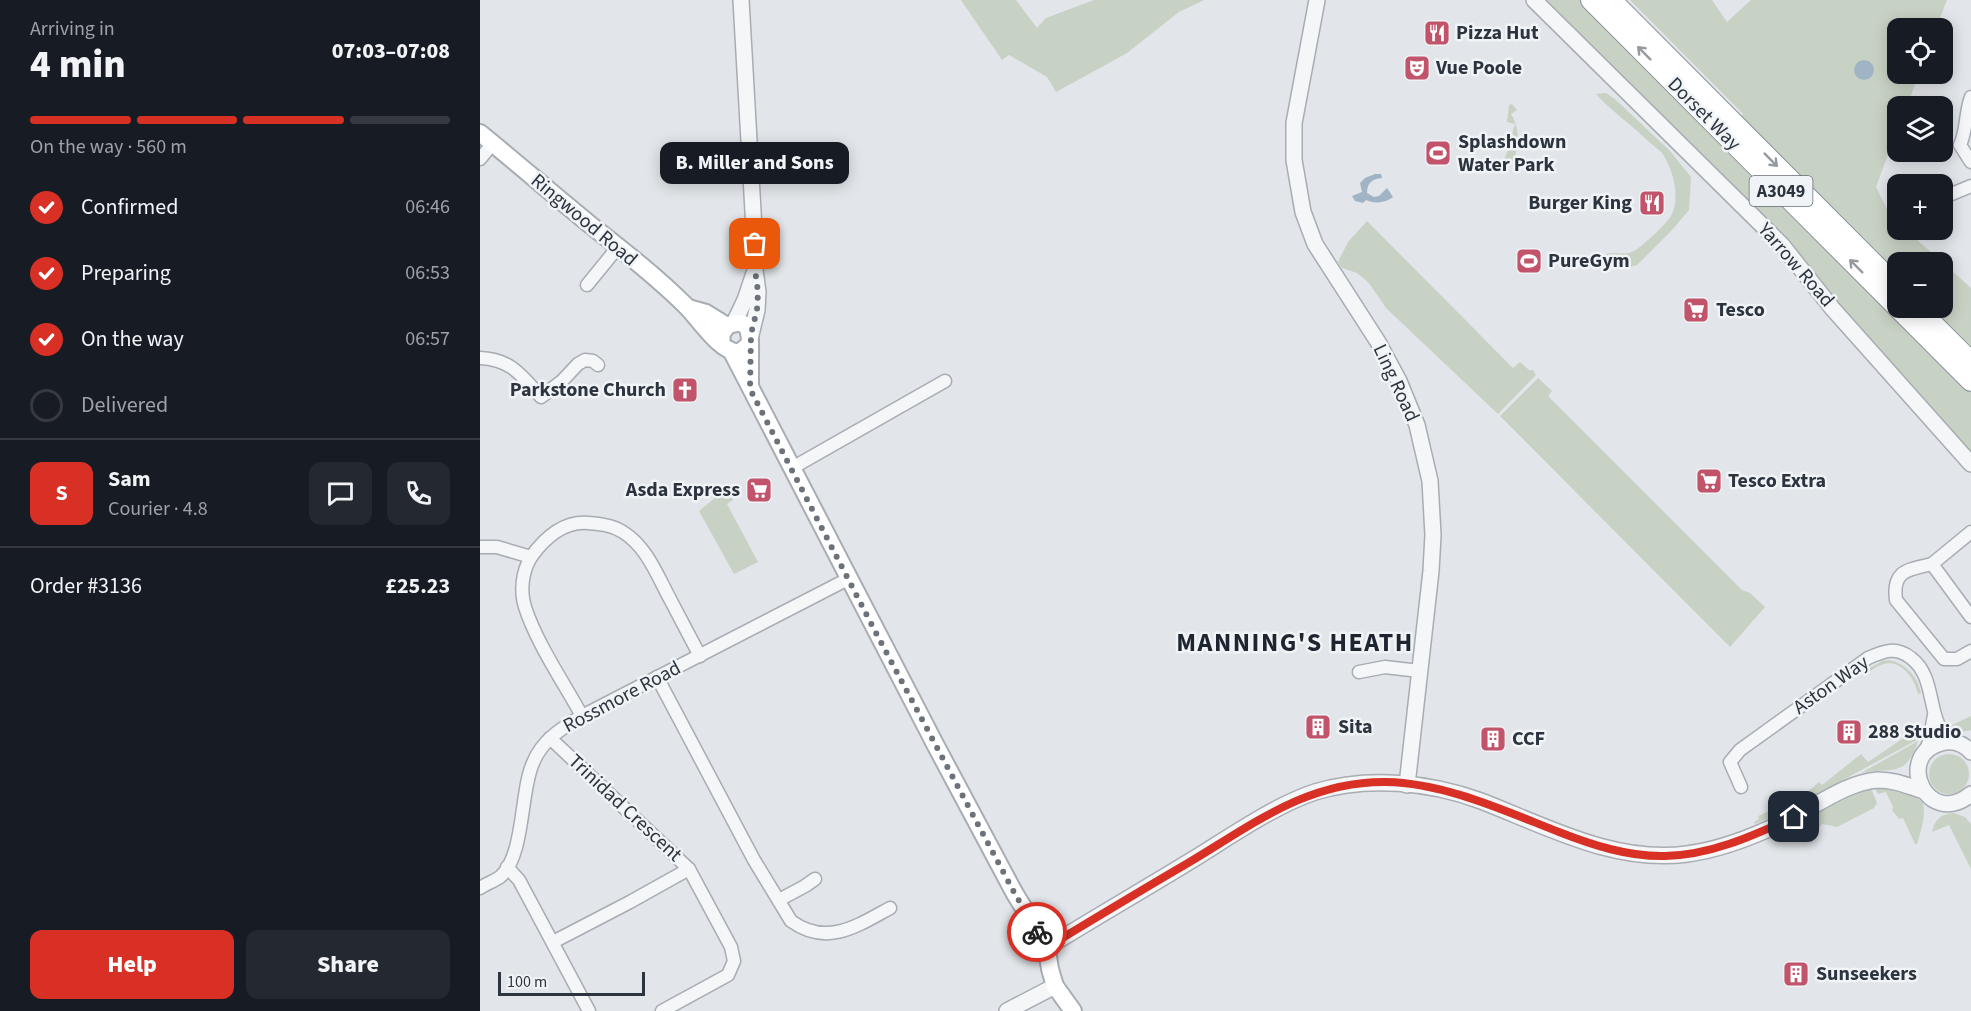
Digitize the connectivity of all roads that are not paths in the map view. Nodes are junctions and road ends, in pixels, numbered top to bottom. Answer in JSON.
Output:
{"nodes":[{"id":1,"x":741,"y":0,"type":"edge"},
{"id":2,"x":1317,"y":0,"type":"edge"},
{"id":3,"x":1534,"y":0,"type":"edge"},
{"id":4,"x":1590,"y":0,"type":"edge"},
{"id":5,"x":1611,"y":0,"type":"edge"},
{"id":6,"x":1971,"y":97,"type":"edge"},
{"id":7,"x":486,"y":138,"type":"edge"},
{"id":8,"x":480,"y":159,"type":"edge"},
{"id":9,"x":1971,"y":162,"type":"edge"},
{"id":10,"x":1971,"y":186,"type":"edge"},
{"id":11,"x":1953,"y":193,"type":"edge"},
{"id":12,"x":618,"y":247,"type":"junction"},
{"id":13,"x":755,"y":270,"type":"junction"},
{"id":14,"x":1887,"y":277,"type":"edge"},
{"id":15,"x":587,"y":285,"type":"dead end"},
{"id":16,"x":688,"y":308,"type":"junction"},
{"id":17,"x":1927,"y":318,"type":"edge"},
{"id":18,"x":730,"y":324,"type":"junction"},
{"id":19,"x":750,"y":339,"type":"junction"},
{"id":20,"x":726,"y":348,"type":"junction"},
{"id":21,"x":480,"y":358,"type":"edge"},
{"id":22,"x":1971,"y":362,"type":"edge"},
{"id":23,"x":597,"y":365,"type":"dead end"},
{"id":24,"x":945,"y":381,"type":"dead end"},
{"id":25,"x":1971,"y":381,"type":"edge"},
{"id":26,"x":750,"y":389,"type":"junction"},
{"id":27,"x":1971,"y":464,"type":"edge"},
{"id":28,"x":792,"y":468,"type":"junction"},
{"id":29,"x":1971,"y":532,"type":"edge"},
{"id":30,"x":480,"y":547,"type":"edge"},
{"id":31,"x":531,"y":557,"type":"junction"},
{"id":32,"x":1932,"y":564,"type":"junction"},
{"id":33,"x":849,"y":579,"type":"junction"},
{"id":34,"x":1971,"y":617,"type":"edge"},
{"id":35,"x":1971,"y":651,"type":"edge"},
{"id":36,"x":700,"y":656,"type":"junction"},
{"id":37,"x":1419,"y":671,"type":"junction"},
{"id":38,"x":1359,"y":672,"type":"dead end"},
{"id":39,"x":657,"y":677,"type":"junction"},
{"id":40,"x":1934,"y":714,"type":"junction"},
{"id":41,"x":582,"y":716,"type":"junction"},
{"id":42,"x":550,"y":738,"type":"junction"},
{"id":43,"x":1965,"y":745,"type":"edge"},
{"id":44,"x":1920,"y":760,"type":"junction"},
{"id":45,"x":1894,"y":781,"type":"junction"},
{"id":46,"x":1407,"y":785,"type":"junction"},
{"id":47,"x":1742,"y":787,"type":"dead end"},
{"id":48,"x":1924,"y":791,"type":"junction"},
{"id":49,"x":1971,"y":794,"type":"edge"},
{"id":50,"x":507,"y":867,"type":"junction"},
{"id":51,"x":689,"y":869,"type":"junction"},
{"id":52,"x":814,"y":879,"type":"dead end"},
{"id":53,"x":480,"y":888,"type":"edge"},
{"id":54,"x":779,"y":900,"type":"junction"},
{"id":55,"x":890,"y":908,"type":"dead end"},
{"id":56,"x":553,"y":942,"type":"junction"},
{"id":57,"x":1046,"y":944,"type":"junction"},
{"id":58,"x":1055,"y":986,"type":"junction"},
{"id":59,"x":589,"y":1011,"type":"edge"},
{"id":60,"x":662,"y":1011,"type":"edge"},
{"id":61,"x":1007,"y":1011,"type":"edge"},
{"id":62,"x":1073,"y":1011,"type":"edge"}],
"edges":[{"from":1,"to":13,"type":"street"},
{"from":2,"to":37,"type":"street","name":"Ling Road"},
{"from":3,"to":27,"type":"street","name":"Yarrow Road"},
{"from":25,"to":4,"type":"highway","name":"Dorset Way","number":"A3049","one_way":true},
{"from":5,"to":14,"type":"highway","name":"Dorset Way","number":"A3049","one_way":true},
{"from":6,"to":9,"type":"street"},
{"from":7,"to":8,"type":"street"},
{"from":7,"to":12,"type":"main road","name":"Ringwood Road"},
{"from":10,"to":11,"type":"street"},
{"from":12,"to":15,"type":"street"},
{"from":12,"to":16,"type":"main road","name":"Ringwood Road"},
{"from":13,"to":18,"type":"street"},
{"from":13,"to":19,"type":"street"},
{"from":16,"to":18,"type":"main road","name":"Ringwood Road"},
{"from":16,"to":20,"type":"main road","name":"Ringwood Road"},
{"from":17,"to":22,"type":"highway"},
{"from":18,"to":19,"type":"main road"},
{"from":18,"to":20,"type":"main road"},
{"from":19,"to":20,"type":"main road"},
{"from":19,"to":26,"type":"main road","name":"Ringwood Road"},
{"from":20,"to":26,"type":"main road","name":"Ringwood Road"},
{"from":21,"to":23,"type":"street"},
{"from":24,"to":28,"type":"street"},
{"from":26,"to":28,"type":"main road","name":"Ringwood Road"},
{"from":28,"to":33,"type":"main road","name":"Ringwood Road"},
{"from":29,"to":32,"type":"street"},
{"from":30,"to":31,"type":"street"},
{"from":31,"to":36,"type":"street"},
{"from":31,"to":41,"type":"street"},
{"from":32,"to":34,"type":"street"},
{"from":32,"to":35,"type":"street"},
{"from":33,"to":36,"type":"street","name":"Rossmore Road"},
{"from":33,"to":57,"type":"main road","name":"Ringwood Road"},
{"from":36,"to":39,"type":"street","name":"Rossmore Road"},
{"from":37,"to":38,"type":"street"},
{"from":37,"to":46,"type":"street","name":"Ling Road"},
{"from":39,"to":41,"type":"street","name":"Rossmore Road"},
{"from":39,"to":54,"type":"street"},
{"from":40,"to":43,"type":"street","name":"Aston Way"},
{"from":40,"to":44,"type":"street","name":"Aston Way"},
{"from":40,"to":47,"type":"street","name":"Aston Way"},
{"from":41,"to":42,"type":"street","name":"Rossmore Road"},
{"from":42,"to":50,"type":"street","name":"Rossmore Road"},
{"from":42,"to":51,"type":"street","name":"Trinidad Crescent"},
{"from":43,"to":44,"type":"street"},
{"from":44,"to":45,"type":"street"},
{"from":44,"to":48,"type":"street"},
{"from":45,"to":46,"type":"street"},
{"from":45,"to":48,"type":"street"},
{"from":46,"to":57,"type":"street"},
{"from":48,"to":49,"type":"street"},
{"from":50,"to":53,"type":"street"},
{"from":50,"to":56,"type":"street"},
{"from":51,"to":56,"type":"street"},
{"from":51,"to":60,"type":"street","name":"Trinidad Crescent"},
{"from":52,"to":54,"type":"street"},
{"from":54,"to":55,"type":"street"},
{"from":56,"to":59,"type":"street"},
{"from":57,"to":58,"type":"main road","name":"Ringwood Road"},
{"from":58,"to":61,"type":"street"},
{"from":58,"to":62,"type":"main road","name":"Ringwood Road"}]}
